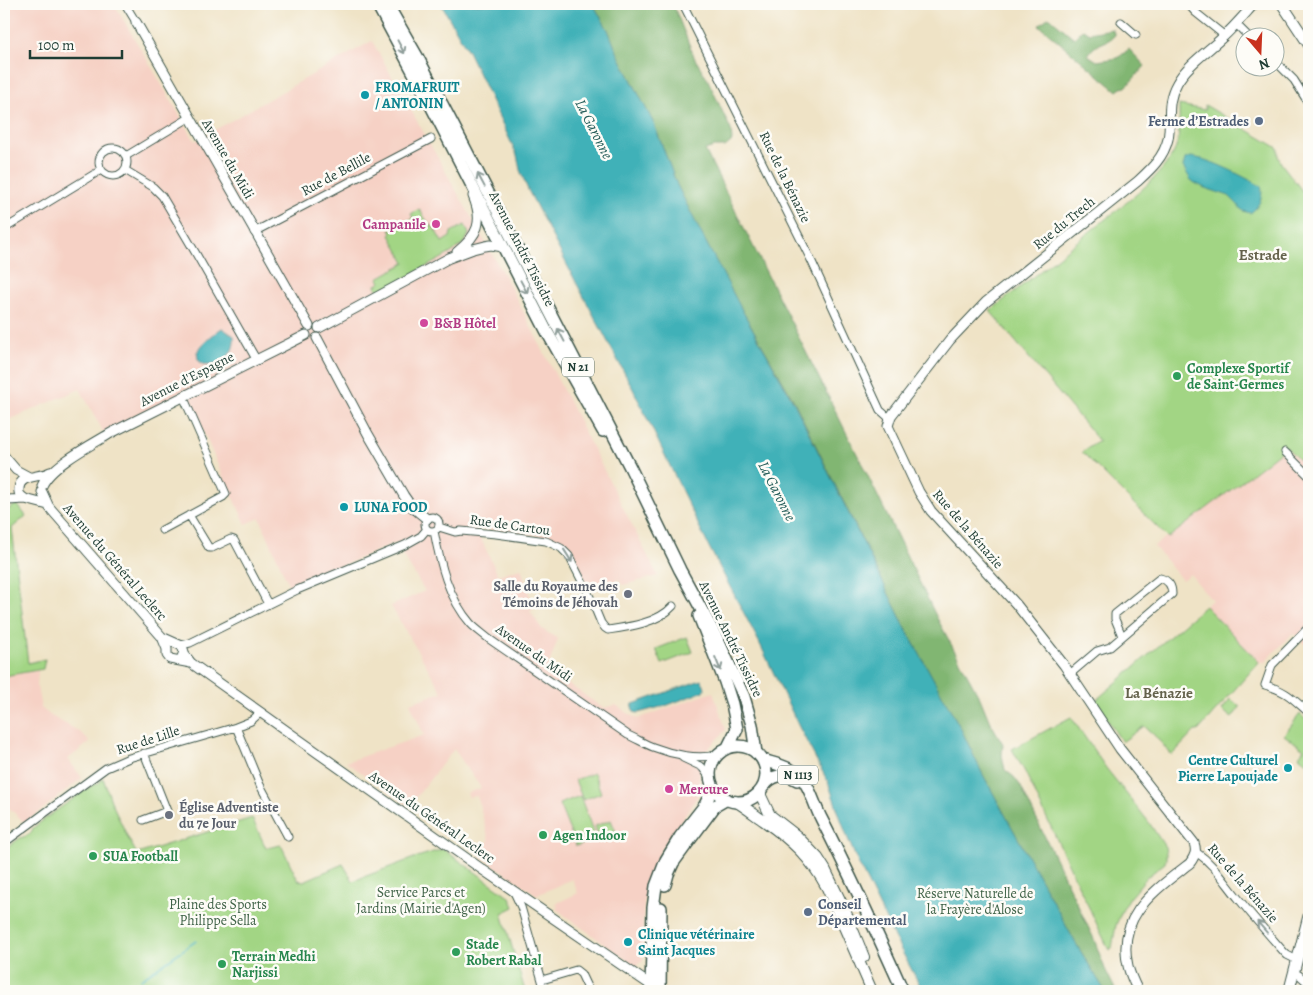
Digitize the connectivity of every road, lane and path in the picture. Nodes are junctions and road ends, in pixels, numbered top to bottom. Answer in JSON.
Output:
{"nodes":[{"id":1,"x":125,"y":4,"type":"edge"},
{"id":2,"x":377,"y":4,"type":"edge"},
{"id":3,"x":388,"y":4,"type":"edge"},
{"id":4,"x":683,"y":4,"type":"edge"},
{"id":5,"x":1188,"y":4,"type":"edge"},
{"id":6,"x":1254,"y":4,"type":"edge"},
{"id":7,"x":1282,"y":4,"type":"edge"},
{"id":8,"x":136,"y":22,"type":"joint"},
{"id":9,"x":1121,"y":22,"type":"dead end"},
{"id":10,"x":1236,"y":24,"type":"junction"},
{"id":11,"x":1240,"y":28,"type":"edge"},
{"id":12,"x":1136,"y":36,"type":"dead end"},
{"id":13,"x":1225,"y":36,"type":"junction"},
{"id":14,"x":1309,"y":45,"type":"edge"},
{"id":15,"x":1286,"y":72,"type":"edge"},
{"id":16,"x":1309,"y":104,"type":"edge"},
{"id":17,"x":189,"y":118,"type":"junction"},
{"id":18,"x":445,"y":133,"type":"junction"},
{"id":19,"x":431,"y":138,"type":"dead end"},
{"id":20,"x":126,"y":156,"type":"junction"},
{"id":21,"x":101,"y":170,"type":"junction"},
{"id":22,"x":125,"y":170,"type":"junction"},
{"id":23,"x":4,"y":229,"type":"edge"},
{"id":24,"x":254,"y":232,"type":"junction"},
{"id":25,"x":503,"y":247,"type":"junction"},
{"id":26,"x":449,"y":258,"type":"junction"},
{"id":27,"x":319,"y":328,"type":"junction"},
{"id":28,"x":308,"y":330,"type":"junction"},
{"id":29,"x":316,"y":338,"type":"junction"},
{"id":30,"x":256,"y":359,"type":"junction"},
{"id":31,"x":183,"y":396,"type":"junction"},
{"id":32,"x":889,"y":418,"type":"junction"},
{"id":33,"x":1285,"y":452,"type":"dead end"},
{"id":34,"x":4,"y":456,"type":"edge"},
{"id":35,"x":58,"y":468,"type":"junction"},
{"id":36,"x":16,"y":470,"type":"junction"},
{"id":37,"x":1309,"y":476,"type":"edge"},
{"id":38,"x":31,"y":477,"type":"junction"},
{"id":39,"x":19,"y":485,"type":"junction"},
{"id":40,"x":42,"y":489,"type":"junction"},
{"id":41,"x":29,"y":500,"type":"junction"},
{"id":42,"x":6,"y":502,"type":"edge"},
{"id":43,"x":647,"y":503,"type":"junction"},
{"id":44,"x":48,"y":505,"type":"junction"},
{"id":45,"x":190,"y":515,"type":"junction"},
{"id":46,"x":427,"y":519,"type":"junction"},
{"id":47,"x":433,"y":529,"type":"junction"},
{"id":48,"x":162,"y":530,"type":"dead end"},
{"id":49,"x":680,"y":570,"type":"junction"},
{"id":50,"x":268,"y":604,"type":"junction"},
{"id":51,"x":673,"y":606,"type":"dead end"},
{"id":52,"x":1309,"y":627,"type":"edge"},
{"id":53,"x":1122,"y":636,"type":"junction"},
{"id":54,"x":162,"y":637,"type":"junction"},
{"id":55,"x":167,"y":650,"type":"junction"},
{"id":56,"x":182,"y":650,"type":"junction"},
{"id":57,"x":1070,"y":674,"type":"junction"},
{"id":58,"x":260,"y":713,"type":"junction"},
{"id":59,"x":1309,"y":713,"type":"edge"},
{"id":60,"x":236,"y":727,"type":"junction"},
{"id":61,"x":728,"y":747,"type":"junction"},
{"id":62,"x":671,"y":752,"type":"junction"},
{"id":63,"x":144,"y":753,"type":"junction"},
{"id":64,"x":716,"y":755,"type":"junction"},
{"id":65,"x":760,"y":756,"type":"junction"},
{"id":66,"x":711,"y":781,"type":"junction"},
{"id":67,"x":762,"y":788,"type":"junction"},
{"id":68,"x":731,"y":800,"type":"junction"},
{"id":69,"x":816,"y":808,"type":"junction"},
{"id":70,"x":143,"y":820,"type":"dead end"},
{"id":71,"x":288,"y":837,"type":"dead end"},
{"id":72,"x":4,"y":843,"type":"edge"},
{"id":73,"x":1196,"y":852,"type":"junction"},
{"id":74,"x":514,"y":892,"type":"junction"},
{"id":75,"x":1309,"y":914,"type":"edge"},
{"id":76,"x":1297,"y":960,"type":"junction"},
{"id":77,"x":1294,"y":973,"type":"junction"},
{"id":78,"x":542,"y":980,"type":"junction"},
{"id":79,"x":1309,"y":984,"type":"edge"},
{"id":80,"x":655,"y":990,"type":"edge"},
{"id":81,"x":545,"y":991,"type":"edge"},
{"id":82,"x":589,"y":991,"type":"edge"},
{"id":83,"x":876,"y":991,"type":"edge"},
{"id":84,"x":903,"y":991,"type":"edge"},
{"id":85,"x":1138,"y":991,"type":"edge"},
{"id":86,"x":1289,"y":991,"type":"edge"}],
"edges":[{"from":1,"to":8,"type":"street","name":"Avenue du Midi"},
{"from":2,"to":18,"type":"main road","name":"Avenue André Tissidre","number":"N 21","one_way":true},
{"from":43,"to":3,"type":"main road","name":"Avenue André Tissidre","number":"N 21","one_way":true},
{"from":4,"to":32,"type":"street","name":"Rue de la Bénazie"},
{"from":5,"to":13,"type":"street"},
{"from":6,"to":10,"type":"street","name":"Rue du Trech"},
{"from":7,"to":14,"type":"main road"},
{"from":8,"to":17,"type":"street","name":"Avenue du Midi"},
{"from":9,"to":12,"type":"street"},
{"from":10,"to":11,"type":"street"},
{"from":10,"to":13,"type":"street","name":"Rue du Trech"},
{"from":13,"to":32,"type":"street","name":"Rue du Trech"},
{"from":15,"to":16,"type":"street"},
{"from":17,"to":20,"type":"street"},
{"from":17,"to":24,"type":"street","name":"Avenue du Midi"},
{"from":18,"to":25,"type":"main road","name":"Avenue André Tissidre","number":"N 21"},
{"from":18,"to":26,"type":"street"},
{"from":19,"to":24,"type":"street","name":"Rue de Bellile"},
{"from":20,"to":21,"type":"street"},
{"from":20,"to":22,"type":"street"},
{"from":21,"to":22,"type":"street"},
{"from":21,"to":23,"type":"street"},
{"from":22,"to":30,"type":"street"},
{"from":24,"to":28,"type":"street","name":"Avenue du Midi"},
{"from":25,"to":26,"type":"street"},
{"from":25,"to":43,"type":"main road","name":"Avenue André Tissidre","number":"N 21","one_way":true},
{"from":26,"to":27,"type":"street"},
{"from":27,"to":28,"type":"street"},
{"from":27,"to":29,"type":"street"},
{"from":28,"to":29,"type":"street"},
{"from":28,"to":30,"type":"street","name":"Avenue d'Espagne"},
{"from":29,"to":46,"type":"street"},
{"from":30,"to":31,"type":"street","name":"Avenue d'Espagne"},
{"from":31,"to":35,"type":"street","name":"Avenue d'Espagne"},
{"from":31,"to":45,"type":"street"},
{"from":32,"to":57,"type":"street","name":"Rue de la Bénazie"},
{"from":33,"to":37,"type":"street"},
{"from":34,"to":36,"type":"street"},
{"from":35,"to":38,"type":"street"},
{"from":35,"to":40,"type":"street"},
{"from":36,"to":38,"type":"street"},
{"from":36,"to":39,"type":"street"},
{"from":38,"to":39,"type":"street"},
{"from":38,"to":40,"type":"street"},
{"from":39,"to":41,"type":"street"},
{"from":39,"to":42,"type":"street"},
{"from":40,"to":41,"type":"street"},
{"from":40,"to":44,"type":"street","name":"Avenue du Général Leclerc"},
{"from":41,"to":42,"type":"street","name":"Avenue du Général Leclerc"},
{"from":41,"to":44,"type":"street","name":"Avenue du Général Leclerc"},
{"from":43,"to":49,"type":"main road","name":"Avenue André Tissidre"},
{"from":44,"to":54,"type":"street","name":"Avenue du Général Leclerc"},
{"from":45,"to":48,"type":"street"},
{"from":45,"to":50,"type":"street"},
{"from":46,"to":47,"type":"street","name":"Avenue du Midi"},
{"from":46,"to":47,"type":"street"},
{"from":47,"to":50,"type":"street"},
{"from":47,"to":51,"type":"street","name":"Rue de Cartou","one_way":true},
{"from":47,"to":62,"type":"street","name":"Avenue du Midi"},
{"from":49,"to":61,"type":"main road","name":"Avenue André Tissidre","one_way":true},
{"from":49,"to":65,"type":"main road","name":"Avenue André Tissidre"},
{"from":50,"to":56,"type":"street"},
{"from":52,"to":59,"type":"street"},
{"from":53,"to":53,"type":"street"},
{"from":53,"to":57,"type":"street"},
{"from":54,"to":55,"type":"street","name":"Avenue du Général Leclerc"},
{"from":54,"to":56,"type":"street","name":"Avenue du Général Leclerc"},
{"from":55,"to":56,"type":"street"},
{"from":55,"to":56,"type":"street"},
{"from":56,"to":58,"type":"street","name":"Avenue du Général Leclerc"},
{"from":57,"to":73,"type":"street","name":"Rue de la Bénazie"},
{"from":58,"to":60,"type":"street","name":"Rue de Lille"},
{"from":58,"to":74,"type":"street","name":"Avenue du Général Leclerc"},
{"from":60,"to":63,"type":"street","name":"Rue de Lille"},
{"from":60,"to":71,"type":"street"},
{"from":61,"to":64,"type":"main road"},
{"from":61,"to":65,"type":"main road"},
{"from":62,"to":64,"type":"street","name":"Avenue du Midi"},
{"from":62,"to":66,"type":"street","name":"Avenue du Midi"},
{"from":63,"to":70,"type":"street"},
{"from":63,"to":72,"type":"street","name":"Rue de Lille"},
{"from":64,"to":66,"type":"main road"},
{"from":65,"to":67,"type":"main road"},
{"from":65,"to":69,"type":"main road","number":"N 1113"},
{"from":66,"to":68,"type":"main road"},
{"from":66,"to":80,"type":"main road"},
{"from":67,"to":68,"type":"main road"},
{"from":67,"to":69,"type":"main road","number":"N 1113"},
{"from":67,"to":83,"type":"main road"},
{"from":68,"to":80,"type":"main road"},
{"from":68,"to":83,"type":"main road"},
{"from":69,"to":84,"type":"main road","number":"N 1113"},
{"from":76,"to":73,"type":"street","name":"Rue de la Bénazie","one_way":true},
{"from":73,"to":85,"type":"street"},
{"from":74,"to":78,"type":"street"},
{"from":74,"to":80,"type":"street","name":"Avenue du Général Leclerc"},
{"from":75,"to":76,"type":"main road"},
{"from":76,"to":77,"type":"main road"},
{"from":77,"to":79,"type":"street"},
{"from":77,"to":86,"type":"main road"},
{"from":78,"to":81,"type":"street"},
{"from":78,"to":82,"type":"street"}]}
